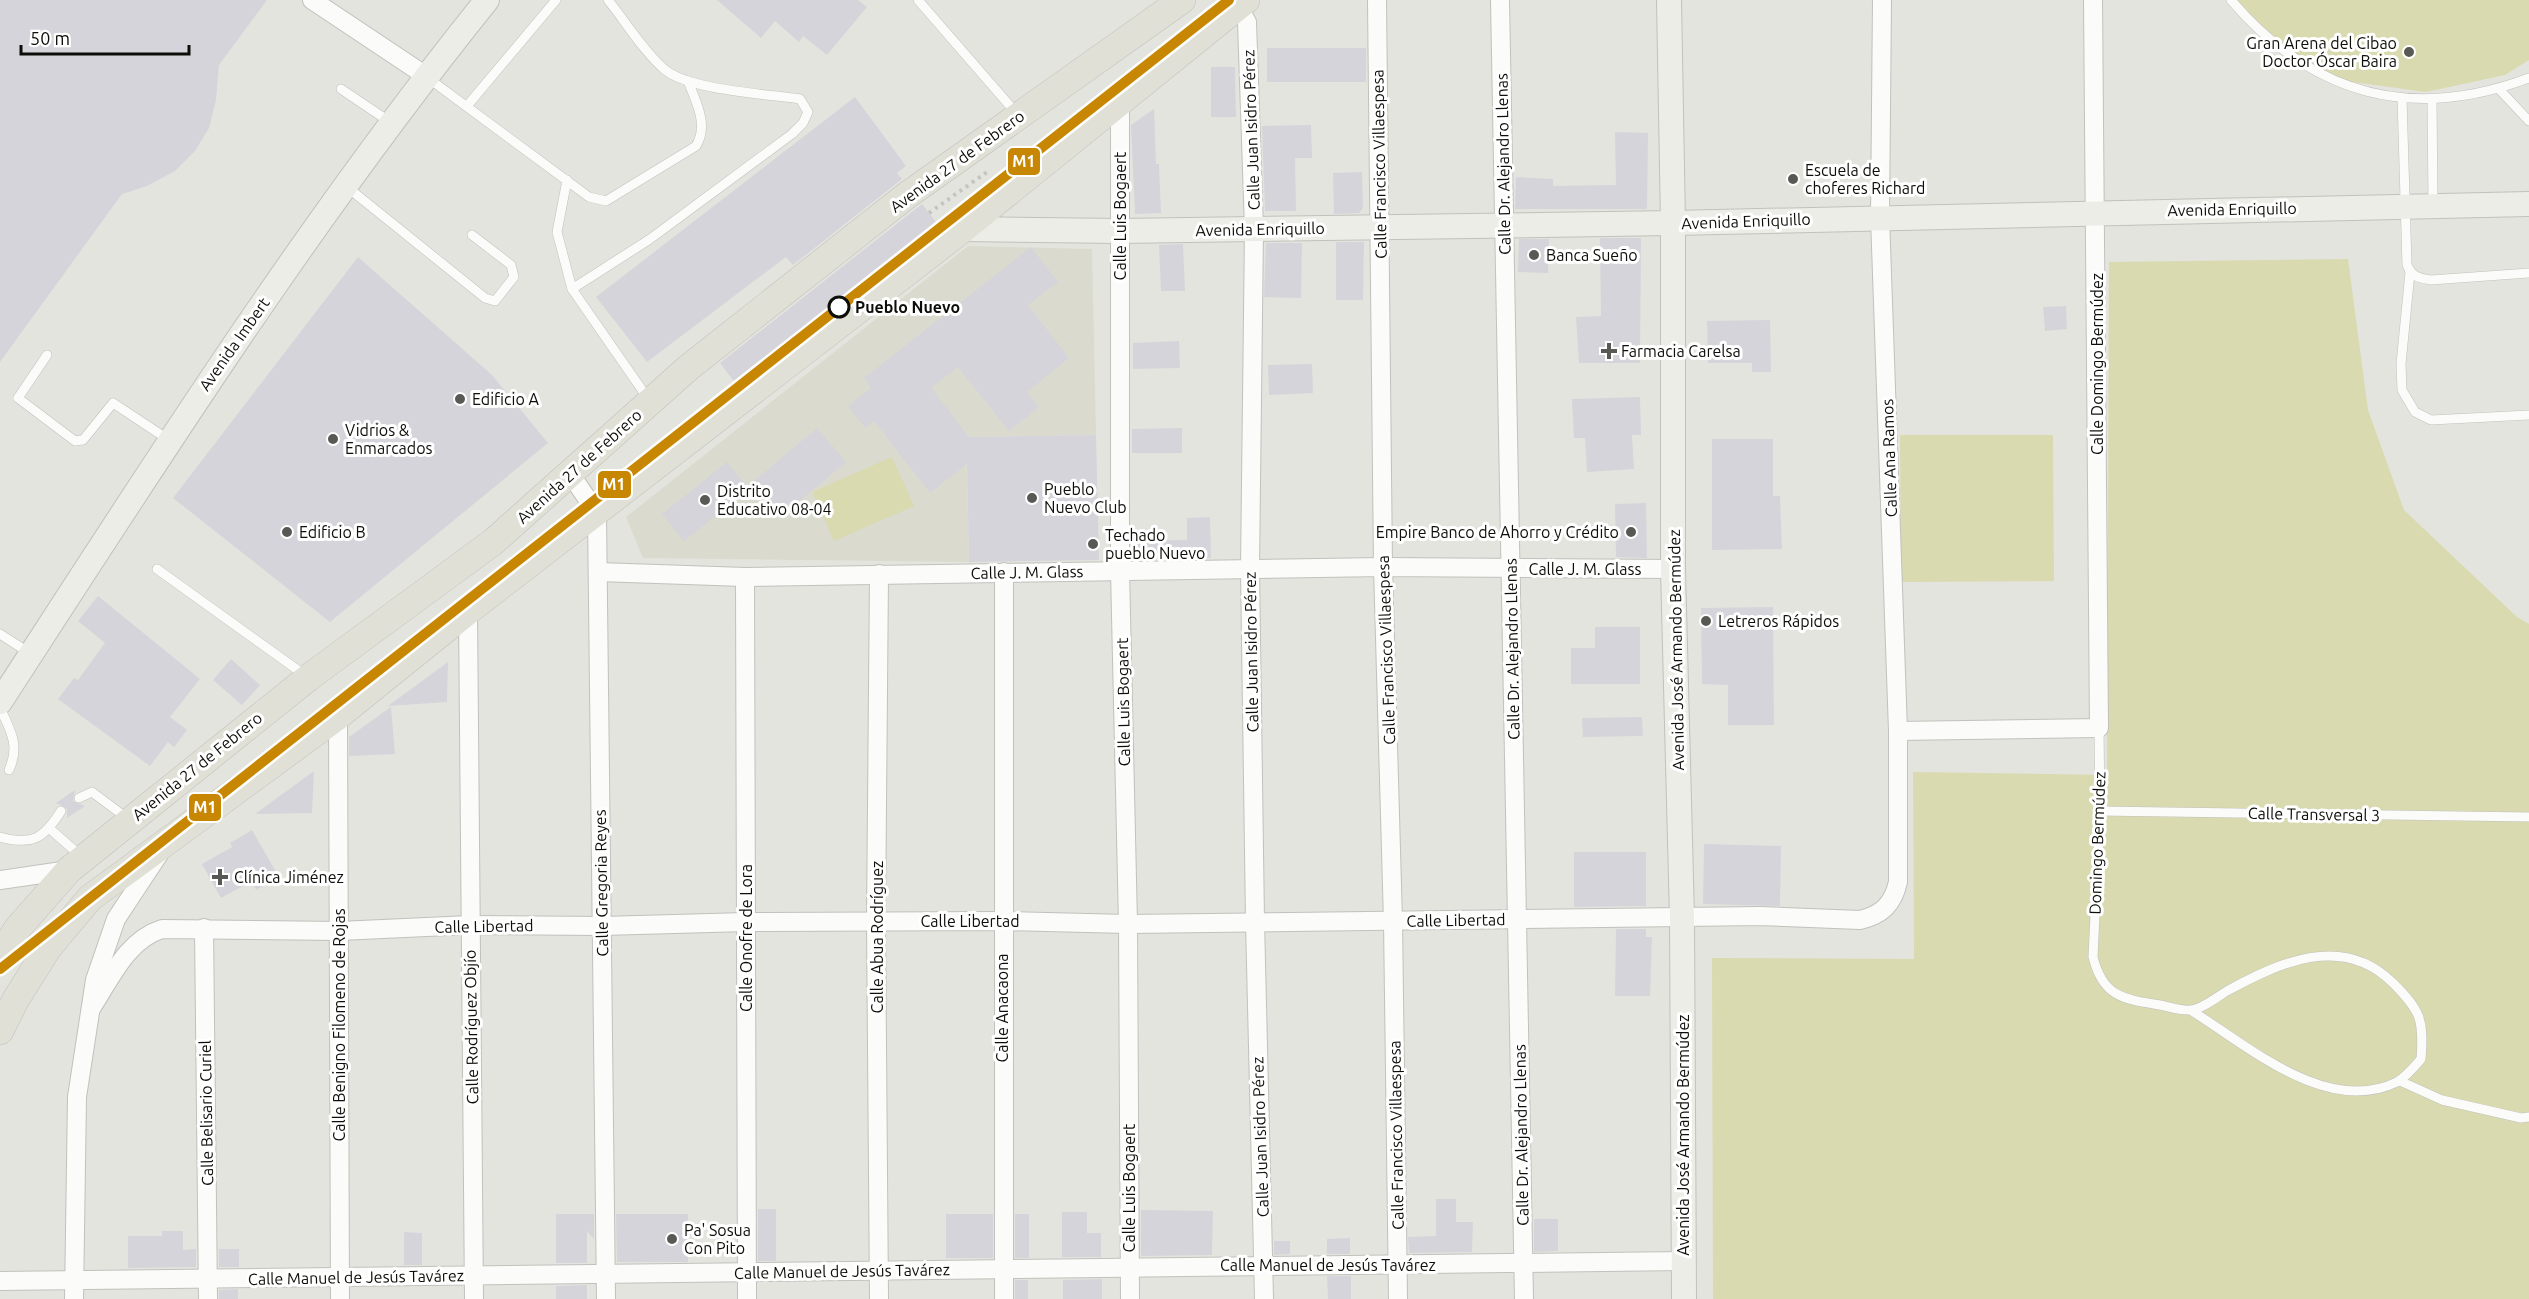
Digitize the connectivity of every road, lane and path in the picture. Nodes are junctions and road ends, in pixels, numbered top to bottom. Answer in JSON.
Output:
{"nodes":[{"id":1,"x":312,"y":0,"type":"edge"},
{"id":2,"x":487,"y":0,"type":"edge"},
{"id":3,"x":556,"y":0,"type":"edge"},
{"id":4,"x":608,"y":0,"type":"edge"},
{"id":5,"x":918,"y":0,"type":"edge"},
{"id":6,"x":1182,"y":0,"type":"edge"},
{"id":7,"x":1377,"y":0,"type":"edge"},
{"id":8,"x":1500,"y":0,"type":"edge"},
{"id":9,"x":1669,"y":0,"type":"edge"},
{"id":10,"x":1882,"y":0,"type":"edge"},
{"id":11,"x":2093,"y":0,"type":"edge"},
{"id":12,"x":2231,"y":0,"type":"edge"},
{"id":13,"x":1240,"y":2,"type":"edge"},
{"id":14,"x":426,"y":76,"type":"junction"},
{"id":15,"x":2529,"y":78,"type":"edge"},
{"id":16,"x":688,"y":81,"type":"junction"},
{"id":17,"x":341,"y":89,"type":"dead end"},
{"id":18,"x":2499,"y":89,"type":"junction"},
{"id":19,"x":2402,"y":98,"type":"junction"},
{"id":20,"x":2432,"y":99,"type":"junction"},
{"id":21,"x":1119,"y":105,"type":"junction"},
{"id":22,"x":467,"y":106,"type":"junction"},
{"id":23,"x":1019,"y":117,"type":"junction"},
{"id":24,"x":2529,"y":121,"type":"edge"},
{"id":25,"x":390,"y":122,"type":"junction"},
{"id":26,"x":970,"y":151,"type":"junction"},
{"id":27,"x":987,"y":172,"type":"junction"},
{"id":28,"x":567,"y":180,"type":"junction"},
{"id":29,"x":345,"y":185,"type":"junction"},
{"id":30,"x":1006,"y":195,"type":"junction"},
{"id":31,"x":2529,"y":204,"type":"edge"},
{"id":32,"x":2403,"y":206,"type":"junction"},
{"id":33,"x":2433,"y":207,"type":"junction"},
{"id":34,"x":2096,"y":212,"type":"junction"},
{"id":35,"x":929,"y":213,"type":"dead end"},
{"id":36,"x":1881,"y":217,"type":"junction"},
{"id":37,"x":1673,"y":223,"type":"junction"},
{"id":38,"x":1504,"y":224,"type":"junction"},
{"id":39,"x":1380,"y":227,"type":"junction"},
{"id":40,"x":1254,"y":229,"type":"junction"},
{"id":41,"x":963,"y":230,"type":"junction"},
{"id":42,"x":1120,"y":231,"type":"junction"},
{"id":43,"x":472,"y":235,"type":"dead end"},
{"id":44,"x":2410,"y":272,"type":"junction"},
{"id":45,"x":2529,"y":273,"type":"edge"},
{"id":46,"x":572,"y":289,"type":"junction"},
{"id":47,"x":47,"y":355,"type":"dead end"},
{"id":48,"x":651,"y":402,"type":"junction"},
{"id":49,"x":2529,"y":415,"type":"edge"},
{"id":50,"x":169,"y":440,"type":"junction"},
{"id":51,"x":571,"y":475,"type":"junction"},
{"id":52,"x":597,"y":513,"type":"junction"},
{"id":53,"x":1383,"y":567,"type":"junction"},
{"id":54,"x":157,"y":569,"type":"dead end"},
{"id":55,"x":1250,"y":569,"type":"junction"},
{"id":56,"x":1511,"y":569,"type":"junction"},
{"id":57,"x":1673,"y":569,"type":"junction"},
{"id":58,"x":1120,"y":570,"type":"junction"},
{"id":59,"x":598,"y":572,"type":"junction"},
{"id":60,"x":1004,"y":572,"type":"junction"},
{"id":61,"x":879,"y":574,"type":"junction"},
{"id":62,"x":745,"y":577,"type":"junction"},
{"id":63,"x":468,"y":611,"type":"junction"},
{"id":64,"x":0,"y":634,"type":"edge"},
{"id":65,"x":31,"y":655,"type":"junction"},
{"id":66,"x":308,"y":678,"type":"junction"},
{"id":67,"x":0,"y":702,"type":"edge"},
{"id":68,"x":0,"y":708,"type":"edge"},
{"id":69,"x":338,"y":716,"type":"junction"},
{"id":70,"x":2099,"y":728,"type":"junction"},
{"id":71,"x":1898,"y":731,"type":"junction"},
{"id":72,"x":9,"y":770,"type":"dead end"},
{"id":73,"x":79,"y":798,"type":"dead end"},
{"id":74,"x":62,"y":811,"type":"dead end"},
{"id":75,"x":2100,"y":811,"type":"junction"},
{"id":76,"x":2529,"y":817,"type":"edge"},
{"id":77,"x":130,"y":820,"type":"junction"},
{"id":78,"x":50,"y":829,"type":"junction"},
{"id":79,"x":0,"y":837,"type":"edge"},
{"id":80,"x":165,"y":845,"type":"junction"},
{"id":81,"x":76,"y":864,"type":"junction"},
{"id":82,"x":0,"y":880,"type":"edge"},
{"id":83,"x":1883,"y":911,"type":"joint"},
{"id":84,"x":1517,"y":918,"type":"junction"},
{"id":85,"x":1682,"y":918,"type":"junction"},
{"id":86,"x":876,"y":921,"type":"junction"},
{"id":87,"x":1002,"y":921,"type":"junction"},
{"id":88,"x":1254,"y":921,"type":"junction"},
{"id":89,"x":1393,"y":921,"type":"junction"},
{"id":90,"x":746,"y":922,"type":"junction"},
{"id":91,"x":1128,"y":924,"type":"junction"},
{"id":92,"x":470,"y":925,"type":"junction"},
{"id":93,"x":602,"y":926,"type":"junction"},
{"id":94,"x":204,"y":928,"type":"junction"},
{"id":95,"x":339,"y":931,"type":"junction"},
{"id":96,"x":0,"y":957,"type":"edge"},
{"id":97,"x":92,"y":1006,"type":"junction"},
{"id":98,"x":2192,"y":1011,"type":"junction"},
{"id":99,"x":0,"y":1031,"type":"edge"},
{"id":100,"x":2400,"y":1081,"type":"junction"},
{"id":101,"x":2529,"y":1117,"type":"edge"},
{"id":102,"x":1683,"y":1261,"type":"junction"},
{"id":103,"x":1523,"y":1263,"type":"junction"},
{"id":104,"x":1264,"y":1266,"type":"junction"},
{"id":105,"x":1398,"y":1266,"type":"junction"},
{"id":106,"x":1130,"y":1268,"type":"junction"},
{"id":107,"x":1004,"y":1269,"type":"junction"},
{"id":108,"x":879,"y":1271,"type":"junction"},
{"id":109,"x":747,"y":1272,"type":"junction"},
{"id":110,"x":606,"y":1274,"type":"junction"},
{"id":111,"x":473,"y":1275,"type":"junction"},
{"id":112,"x":340,"y":1277,"type":"junction"},
{"id":113,"x":208,"y":1279,"type":"junction"},
{"id":114,"x":74,"y":1280,"type":"junction"},
{"id":115,"x":0,"y":1281,"type":"edge"},
{"id":116,"x":74,"y":1299,"type":"edge"},
{"id":117,"x":208,"y":1299,"type":"edge"},
{"id":118,"x":340,"y":1299,"type":"edge"},
{"id":119,"x":474,"y":1299,"type":"edge"},
{"id":120,"x":606,"y":1299,"type":"edge"},
{"id":121,"x":747,"y":1299,"type":"edge"},
{"id":122,"x":879,"y":1299,"type":"edge"},
{"id":123,"x":1004,"y":1299,"type":"edge"},
{"id":124,"x":1130,"y":1299,"type":"edge"},
{"id":125,"x":1264,"y":1299,"type":"edge"},
{"id":126,"x":1398,"y":1299,"type":"edge"},
{"id":127,"x":1524,"y":1299,"type":"edge"},
{"id":128,"x":1684,"y":1299,"type":"edge"}],
"edges":[{"from":1,"to":14,"type":"street"},
{"from":2,"to":14,"type":"street","name":"Avenida Imbert"},
{"from":3,"to":22,"type":"lane"},
{"from":4,"to":16,"type":"lane"},
{"from":5,"to":23,"type":"lane"},
{"from":6,"to":23,"type":"main road","name":"Avenida 27 de Febrero"},
{"from":7,"to":39,"type":"street","name":"Calle Francisco Villaespesa"},
{"from":8,"to":38,"type":"street","name":"Calle Dr. Alejandro Llenas"},
{"from":9,"to":37,"type":"street","name":"Avenida José Armando Bermúdez"},
{"from":10,"to":36,"type":"street","name":"Calle Ana Ramos"},
{"from":11,"to":34,"type":"street","name":"Calle Domingo Bermúdez"},
{"from":12,"to":19,"type":"lane"},
{"from":13,"to":21,"type":"main road"},
{"from":13,"to":40,"type":"street","name":"Calle Juan Isidro Pérez"},
{"from":14,"to":22,"type":"lane"},
{"from":14,"to":25,"type":"street","name":"Avenida Imbert"},
{"from":15,"to":18,"type":"lane"},
{"from":16,"to":28,"type":"lane"},
{"from":16,"to":46,"type":"lane"},
{"from":17,"to":25,"type":"lane"},
{"from":18,"to":20,"type":"lane"},
{"from":18,"to":24,"type":"lane"},
{"from":19,"to":20,"type":"lane"},
{"from":19,"to":32,"type":"lane"},
{"from":20,"to":33,"type":"lane"},
{"from":21,"to":30,"type":"main road"},
{"from":21,"to":42,"type":"street","name":"Calle Luis Bogaert"},
{"from":22,"to":28,"type":"lane"},
{"from":23,"to":26,"type":"main road","name":"Avenida 27 de Febrero"},
{"from":25,"to":29,"type":"street","name":"Avenida Imbert"},
{"from":26,"to":27,"type":"path"},
{"from":26,"to":48,"type":"main road","name":"Avenida 27 de Febrero"},
{"from":27,"to":30,"type":"path"},
{"from":27,"to":35,"type":"path"},
{"from":28,"to":46,"type":"lane"},
{"from":29,"to":43,"type":"lane"},
{"from":29,"to":50,"type":"street","name":"Avenida Imbert"},
{"from":30,"to":41,"type":"main road"},
{"from":31,"to":33,"type":"street","name":"Avenida Enriquillo"},
{"from":32,"to":33,"type":"street","name":"Avenida Enriquillo"},
{"from":32,"to":34,"type":"street","name":"Avenida Enriquillo"},
{"from":32,"to":44,"type":"lane"},
{"from":34,"to":36,"type":"street","name":"Avenida Enriquillo"},
{"from":34,"to":70,"type":"street","name":"Calle Domingo Bermúdez"},
{"from":36,"to":37,"type":"street","name":"Avenida Enriquillo"},
{"from":36,"to":71,"type":"street","name":"Calle Ana Ramos"},
{"from":37,"to":38,"type":"street","name":"Avenida Enriquillo"},
{"from":37,"to":57,"type":"street","name":"Avenida José Armando Bermúdez"},
{"from":38,"to":39,"type":"street","name":"Avenida Enriquillo"},
{"from":38,"to":56,"type":"street","name":"Calle Dr. Alejandro Llenas"},
{"from":39,"to":40,"type":"street","name":"Avenida Enriquillo"},
{"from":39,"to":53,"type":"street","name":"Calle Francisco Villaespesa"},
{"from":40,"to":42,"type":"street","name":"Avenida Enriquillo"},
{"from":40,"to":55,"type":"street","name":"Calle Juan Isidro Pérez"},
{"from":41,"to":42,"type":"street","name":"Avenida Enriquillo"},
{"from":41,"to":52,"type":"main road"},
{"from":42,"to":58,"type":"street","name":"Calle Luis Bogaert"},
{"from":44,"to":45,"type":"lane"},
{"from":44,"to":49,"type":"lane"},
{"from":46,"to":48,"type":"lane"},
{"from":47,"to":50,"type":"lane"},
{"from":48,"to":51,"type":"main road","name":"Avenida 27 de Febrero"},
{"from":50,"to":65,"type":"street","name":"Avenida Imbert"},
{"from":51,"to":52,"type":"street"},
{"from":51,"to":66,"type":"main road","name":"Avenida 27 de Febrero"},
{"from":52,"to":59,"type":"street","name":"Calle Gregoria Reyes"},
{"from":52,"to":63,"type":"main road"},
{"from":53,"to":55,"type":"street","name":"Calle J. M. Glass"},
{"from":53,"to":56,"type":"street","name":"Calle J. M. Glass"},
{"from":53,"to":89,"type":"street","name":"Calle Francisco Villaespesa"},
{"from":54,"to":66,"type":"lane"},
{"from":55,"to":58,"type":"street","name":"Calle J. M. Glass"},
{"from":55,"to":88,"type":"street","name":"Calle Juan Isidro Pérez"},
{"from":56,"to":57,"type":"street","name":"Calle J. M. Glass"},
{"from":56,"to":84,"type":"street","name":"Calle Dr. Alejandro Llenas"},
{"from":57,"to":85,"type":"street","name":"Avenida José Armando Bermúdez"},
{"from":58,"to":60,"type":"street","name":"Calle J. M. Glass"},
{"from":58,"to":91,"type":"street","name":"Calle Luis Bogaert"},
{"from":59,"to":62,"type":"street","name":"Calle J. M. Glass"},
{"from":59,"to":93,"type":"street","name":"Calle Gregoria Reyes"},
{"from":60,"to":61,"type":"street","name":"Calle J. M. Glass"},
{"from":60,"to":87,"type":"street","name":"Calle Anacaona"},
{"from":61,"to":62,"type":"street","name":"Calle J. M. Glass"},
{"from":61,"to":86,"type":"street","name":"Calle Abua Rodríguez"},
{"from":62,"to":90,"type":"street","name":"Calle Onofre de Lora"},
{"from":63,"to":69,"type":"main road"},
{"from":63,"to":92,"type":"street","name":"Calle Rodríguez Objío"},
{"from":64,"to":65,"type":"lane"},
{"from":65,"to":67,"type":"street","name":"Avenida Imbert"},
{"from":66,"to":77,"type":"main road","name":"Avenida 27 de Febrero"},
{"from":68,"to":72,"type":"lane"},
{"from":69,"to":80,"type":"main road"},
{"from":69,"to":95,"type":"street","name":"Calle Benigno Filomeno de Rojas"},
{"from":70,"to":71,"type":"street"},
{"from":70,"to":75,"type":"lane","name":"Domingo Bermúdez"},
{"from":71,"to":83,"type":"street","name":"Calle Ana Ramos"},
{"from":73,"to":77,"type":"lane"},
{"from":74,"to":78,"type":"lane"},
{"from":75,"to":76,"type":"lane","name":"Calle Transversal 3"},
{"from":75,"to":98,"type":"lane","name":"Domingo Bermúdez"},
{"from":77,"to":81,"type":"main road","name":"Avenida 27 de Febrero"},
{"from":78,"to":79,"type":"lane"},
{"from":78,"to":81,"type":"lane"},
{"from":80,"to":97,"type":"street"},
{"from":80,"to":99,"type":"main road"},
{"from":81,"to":82,"type":"street"},
{"from":81,"to":96,"type":"main road","name":"Avenida 27 de Febrero"},
{"from":83,"to":85,"type":"street","name":"Calle Libertad"},
{"from":84,"to":85,"type":"street","name":"Calle Libertad"},
{"from":84,"to":89,"type":"street","name":"Calle Libertad"},
{"from":84,"to":103,"type":"street","name":"Calle Dr. Alejandro Llenas"},
{"from":85,"to":102,"type":"street","name":"Avenida José Armando Bermúdez"},
{"from":86,"to":87,"type":"street","name":"Calle Libertad"},
{"from":86,"to":90,"type":"street","name":"Calle Libertad"},
{"from":86,"to":108,"type":"street","name":"Calle Abua Rodríguez"},
{"from":87,"to":91,"type":"street","name":"Calle Libertad"},
{"from":87,"to":107,"type":"street","name":"Calle Anacaona"},
{"from":88,"to":89,"type":"street","name":"Calle Libertad"},
{"from":88,"to":91,"type":"street","name":"Calle Libertad"},
{"from":88,"to":104,"type":"street","name":"Calle Juan Isidro Pérez"},
{"from":89,"to":105,"type":"street","name":"Calle Francisco Villaespesa"},
{"from":90,"to":93,"type":"street","name":"Calle Libertad"},
{"from":90,"to":109,"type":"street","name":"Calle Onofre de Lora"},
{"from":91,"to":106,"type":"street","name":"Calle Luis Bogaert"},
{"from":92,"to":93,"type":"street","name":"Calle Libertad"},
{"from":92,"to":95,"type":"street","name":"Calle Libertad"},
{"from":92,"to":111,"type":"street","name":"Calle Rodríguez Objío"},
{"from":93,"to":110,"type":"street","name":"Calle Gregoria Reyes"},
{"from":94,"to":95,"type":"street","name":"Calle Libertad"},
{"from":94,"to":97,"type":"street","name":"Calle Libertad"},
{"from":94,"to":113,"type":"street","name":"Calle Belisario Curiel"},
{"from":95,"to":112,"type":"street","name":"Calle Benigno Filomeno de Rojas"},
{"from":97,"to":114,"type":"street"},
{"from":98,"to":100,"type":"lane"},
{"from":98,"to":100,"type":"lane"},
{"from":100,"to":101,"type":"lane"},
{"from":102,"to":103,"type":"street","name":"Calle Manuel de Jesús Tavárez"},
{"from":102,"to":128,"type":"street","name":"Avenida José Armando Bermúdez"},
{"from":103,"to":105,"type":"street","name":"Calle Manuel de Jesús Tavárez"},
{"from":103,"to":127,"type":"street","name":"Calle Dr. Alejandro Llenas"},
{"from":104,"to":105,"type":"street","name":"Calle Manuel de Jesús Tavárez"},
{"from":104,"to":106,"type":"street","name":"Calle Manuel de Jesús Tavárez"},
{"from":104,"to":125,"type":"street","name":"Calle Juan Isidro Pérez"},
{"from":105,"to":126,"type":"street","name":"Calle Francisco Villaespesa"},
{"from":106,"to":107,"type":"street","name":"Calle Manuel de Jesús Tavárez"},
{"from":106,"to":124,"type":"street","name":"Calle Luis Bogaert"},
{"from":107,"to":108,"type":"street","name":"Calle Manuel de Jesús Tavárez"},
{"from":107,"to":123,"type":"street","name":"Calle Anacaona"},
{"from":108,"to":109,"type":"street","name":"Calle Manuel de Jesús Tavárez"},
{"from":108,"to":122,"type":"street","name":"Calle Abua Rodríguez"},
{"from":109,"to":110,"type":"street","name":"Calle Manuel de Jesús Tavárez"},
{"from":109,"to":121,"type":"street","name":"Calle Onofre de Lora"},
{"from":110,"to":111,"type":"street","name":"Calle Manuel de Jesús Tavárez"},
{"from":110,"to":120,"type":"street","name":"Calle Gregoria Reyes"},
{"from":111,"to":112,"type":"street","name":"Calle Manuel de Jesús Tavárez"},
{"from":111,"to":119,"type":"street","name":"Calle Rodríguez Objío"},
{"from":112,"to":113,"type":"street","name":"Calle Manuel de Jesús Tavárez"},
{"from":112,"to":118,"type":"street","name":"Calle Benigno Filomeno de Rojas"},
{"from":113,"to":114,"type":"street","name":"Calle Manuel de Jesús Tavárez"},
{"from":113,"to":117,"type":"street","name":"Calle Belisario Curiel"},
{"from":114,"to":115,"type":"street","name":"Calle Manuel de Jesús Tavárez"},
{"from":114,"to":116,"type":"street"}]}
